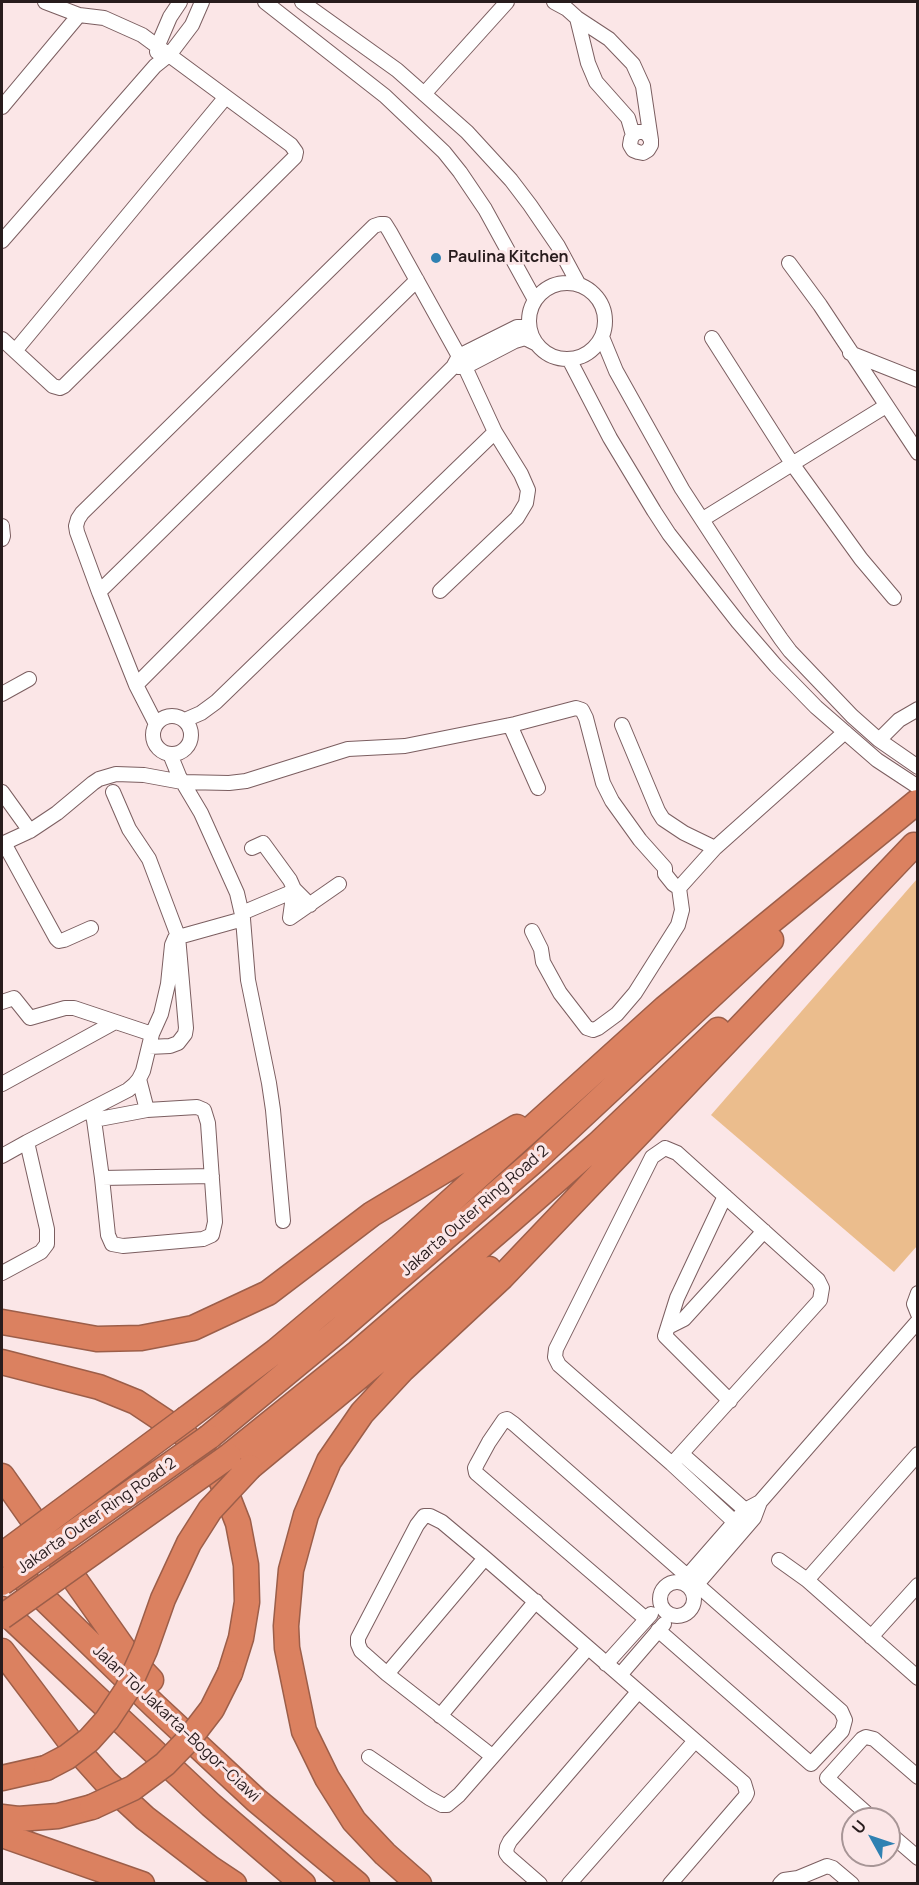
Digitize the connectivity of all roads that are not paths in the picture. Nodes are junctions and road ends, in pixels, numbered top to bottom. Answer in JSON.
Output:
{"nodes":[{"id":1,"x":45,"y":2,"type":"edge"},
{"id":2,"x":180,"y":2,"type":"edge"},
{"id":3,"x":202,"y":2,"type":"edge"},
{"id":4,"x":265,"y":2,"type":"edge"},
{"id":5,"x":302,"y":2,"type":"edge"},
{"id":6,"x":507,"y":2,"type":"edge"},
{"id":7,"x":554,"y":2,"type":"edge"},
{"id":8,"x":79,"y":15,"type":"junction"},
{"id":9,"x":577,"y":18,"type":"junction"},
{"id":10,"x":158,"y":45,"type":"junction"},
{"id":11,"x":170,"y":54,"type":"junction"},
{"id":12,"x":155,"y":66,"type":"junction"},
{"id":13,"x":424,"y":94,"type":"junction"},
{"id":14,"x":225,"y":98,"type":"junction"},
{"id":15,"x":2,"y":107,"type":"edge"},
{"id":16,"x":647,"y":113,"type":"junction"},
{"id":17,"x":628,"y":118,"type":"junction"},
{"id":18,"x":2,"y":241,"type":"edge"},
{"id":19,"x":789,"y":263,"type":"dead end"},
{"id":20,"x":417,"y":280,"type":"junction"},
{"id":21,"x":579,"y":285,"type":"junction"},
{"id":22,"x":535,"y":300,"type":"junction"},
{"id":23,"x":529,"y":327,"type":"junction"},
{"id":24,"x":602,"y":337,"type":"junction"},
{"id":25,"x":712,"y":338,"type":"dead end"},
{"id":26,"x":2,"y":339,"type":"edge"},
{"id":27,"x":536,"y":343,"type":"junction"},
{"id":28,"x":15,"y":351,"type":"junction"},
{"id":29,"x":850,"y":353,"type":"junction"},
{"id":30,"x":569,"y":359,"type":"junction"},
{"id":31,"x":459,"y":363,"type":"junction"},
{"id":32,"x":918,"y":380,"type":"edge"},
{"id":33,"x":886,"y":406,"type":"junction"},
{"id":34,"x":495,"y":432,"type":"junction"},
{"id":35,"x":916,"y":447,"type":"edge"},
{"id":36,"x":793,"y":465,"type":"junction"},
{"id":37,"x":703,"y":519,"type":"junction"},
{"id":38,"x":2,"y":526,"type":"edge"},
{"id":39,"x":2,"y":539,"type":"edge"},
{"id":40,"x":440,"y":591,"type":"dead end"},
{"id":41,"x":99,"y":592,"type":"junction"},
{"id":42,"x":894,"y":598,"type":"dead end"},
{"id":43,"x":29,"y":679,"type":"dead end"},
{"id":44,"x":136,"y":685,"type":"junction"},
{"id":45,"x":2,"y":694,"type":"edge"},
{"id":46,"x":918,"y":709,"type":"edge"},
{"id":47,"x":185,"y":720,"type":"junction"},
{"id":48,"x":156,"y":724,"type":"junction"},
{"id":49,"x":510,"y":725,"type":"junction"},
{"id":50,"x":622,"y":725,"type":"dead end"},
{"id":51,"x":845,"y":732,"type":"junction"},
{"id":52,"x":879,"y":740,"type":"junction"},
{"id":53,"x":170,"y":754,"type":"junction"},
{"id":54,"x":913,"y":765,"type":"edge"},
{"id":55,"x":182,"y":782,"type":"junction"},
{"id":56,"x":918,"y":787,"type":"edge"},
{"id":57,"x":538,"y":788,"type":"dead end"},
{"id":58,"x":2,"y":792,"type":"edge"},
{"id":59,"x":113,"y":792,"type":"dead end"},
{"id":60,"x":917,"y":802,"type":"edge"},
{"id":61,"x":30,"y":831,"type":"junction"},
{"id":62,"x":3,"y":843,"type":"edge"},
{"id":63,"x":916,"y":843,"type":"edge"},
{"id":64,"x":252,"y":848,"type":"dead end"},
{"id":65,"x":715,"y":849,"type":"junction"},
{"id":66,"x":339,"y":884,"type":"dead end"},
{"id":67,"x":680,"y":888,"type":"junction"},
{"id":68,"x":294,"y":890,"type":"junction"},
{"id":69,"x":310,"y":905,"type":"junction"},
{"id":70,"x":242,"y":916,"type":"junction"},
{"id":71,"x":92,"y":928,"type":"dead end"},
{"id":72,"x":532,"y":931,"type":"dead end"},
{"id":73,"x":178,"y":936,"type":"junction"},
{"id":74,"x":2,"y":1002,"type":"edge"},
{"id":75,"x":115,"y":1022,"type":"junction"},
{"id":76,"x":151,"y":1040,"type":"junction"},
{"id":77,"x":139,"y":1079,"type":"junction"},
{"id":78,"x":2,"y":1084,"type":"edge"},
{"id":79,"x":567,"y":1096,"type":"junction"},
{"id":80,"x":147,"y":1110,"type":"junction"},
{"id":81,"x":92,"y":1115,"type":"junction"},
{"id":82,"x":27,"y":1142,"type":"junction"},
{"id":83,"x":2,"y":1156,"type":"edge"},
{"id":84,"x":212,"y":1176,"type":"junction"},
{"id":85,"x":102,"y":1178,"type":"junction"},
{"id":86,"x":587,"y":1190,"type":"junction"},
{"id":87,"x":725,"y":1196,"type":"junction"},
{"id":88,"x":283,"y":1221,"type":"dead end"},
{"id":89,"x":764,"y":1231,"type":"junction"},
{"id":90,"x":2,"y":1273,"type":"edge"},
{"id":91,"x":918,"y":1293,"type":"edge"},
{"id":92,"x":918,"y":1314,"type":"edge"},
{"id":93,"x":918,"y":1321,"type":"edge"},
{"id":94,"x":2,"y":1322,"type":"edge"},
{"id":95,"x":668,"y":1327,"type":"junction"},
{"id":96,"x":2,"y":1362,"type":"edge"},
{"id":97,"x":730,"y":1401,"type":"junction"},
{"id":98,"x":918,"y":1454,"type":"edge"},
{"id":99,"x":677,"y":1459,"type":"junction"},
{"id":100,"x":2,"y":1476,"type":"edge"},
{"id":101,"x":749,"y":1514,"type":"junction"},
{"id":102,"x":739,"y":1527,"type":"junction"},
{"id":103,"x":2,"y":1556,"type":"edge"},
{"id":104,"x":485,"y":1558,"type":"junction"},
{"id":105,"x":778,"y":1560,"type":"dead end"},
{"id":106,"x":807,"y":1580,"type":"junction"},
{"id":107,"x":2,"y":1583,"type":"edge"},
{"id":108,"x":690,"y":1583,"type":"junction"},
{"id":109,"x":918,"y":1585,"type":"edge"},
{"id":110,"x":536,"y":1601,"type":"junction"},
{"id":111,"x":661,"y":1604,"type":"junction"},
{"id":112,"x":2,"y":1609,"type":"edge"},
{"id":113,"x":671,"y":1615,"type":"junction"},
{"id":114,"x":2,"y":1617,"type":"edge"},
{"id":115,"x":646,"y":1619,"type":"junction"},
{"id":116,"x":658,"y":1630,"type":"junction"},
{"id":117,"x":871,"y":1637,"type":"junction"},
{"id":118,"x":588,"y":1648,"type":"junction"},
{"id":119,"x":2,"y":1651,"type":"edge"},
{"id":120,"x":606,"y":1664,"type":"junction"},
{"id":121,"x":387,"y":1674,"type":"junction"},
{"id":122,"x":620,"y":1676,"type":"junction"},
{"id":123,"x":918,"y":1678,"type":"edge"},
{"id":124,"x":638,"y":1692,"type":"junction"},
{"id":125,"x":440,"y":1716,"type":"junction"},
{"id":126,"x":694,"y":1742,"type":"junction"},
{"id":127,"x":492,"y":1756,"type":"junction"},
{"id":128,"x":369,"y":1757,"type":"dead end"},
{"id":129,"x":918,"y":1777,"type":"edge"},
{"id":130,"x":2,"y":1778,"type":"edge"},
{"id":131,"x":256,"y":1800,"type":"junction"},
{"id":132,"x":860,"y":1807,"type":"edge"},
{"id":133,"x":2,"y":1817,"type":"edge"},
{"id":134,"x":2,"y":1835,"type":"edge"},
{"id":135,"x":901,"y":1843,"type":"edge"},
{"id":136,"x":918,"y":1858,"type":"edge"},
{"id":137,"x":142,"y":1884,"type":"edge"},
{"id":138,"x":234,"y":1884,"type":"edge"},
{"id":139,"x":303,"y":1884,"type":"edge"},
{"id":140,"x":357,"y":1884,"type":"edge"},
{"id":141,"x":419,"y":1884,"type":"edge"},
{"id":142,"x":540,"y":1884,"type":"edge"},
{"id":143,"x":569,"y":1884,"type":"edge"},
{"id":144,"x":670,"y":1884,"type":"edge"},
{"id":145,"x":780,"y":1884,"type":"edge"},
{"id":146,"x":852,"y":1884,"type":"edge"}],
"edges":[{"from":1,"to":8,"type":"street"},
{"from":2,"to":10,"type":"street"},
{"from":3,"to":11,"type":"street"},
{"from":4,"to":22,"type":"street"},
{"from":5,"to":13,"type":"street"},
{"from":6,"to":13,"type":"street"},
{"from":7,"to":9,"type":"street"},
{"from":8,"to":10,"type":"street"},
{"from":8,"to":15,"type":"street"},
{"from":9,"to":16,"type":"street"},
{"from":9,"to":17,"type":"street"},
{"from":10,"to":11,"type":"street"},
{"from":10,"to":12,"type":"street"},
{"from":11,"to":12,"type":"street"},
{"from":11,"to":14,"type":"street"},
{"from":12,"to":18,"type":"street"},
{"from":13,"to":21,"type":"street"},
{"from":14,"to":28,"type":"street"},
{"from":14,"to":28,"type":"street"},
{"from":16,"to":17,"type":"street"},
{"from":16,"to":17,"type":"street"},
{"from":19,"to":29,"type":"street"},
{"from":20,"to":31,"type":"street"},
{"from":20,"to":41,"type":"street"},
{"from":20,"to":41,"type":"street"},
{"from":21,"to":22,"type":"street"},
{"from":21,"to":24,"type":"street"},
{"from":22,"to":23,"type":"street"},
{"from":23,"to":27,"type":"street"},
{"from":23,"to":31,"type":"street"},
{"from":24,"to":30,"type":"street"},
{"from":24,"to":37,"type":"street"},
{"from":25,"to":36,"type":"street"},
{"from":26,"to":28,"type":"street"},
{"from":27,"to":30,"type":"street"},
{"from":27,"to":31,"type":"street"},
{"from":29,"to":32,"type":"street"},
{"from":29,"to":33,"type":"street"},
{"from":30,"to":51,"type":"street"},
{"from":31,"to":34,"type":"street"},
{"from":31,"to":44,"type":"street"},
{"from":33,"to":35,"type":"street"},
{"from":33,"to":36,"type":"street"},
{"from":34,"to":40,"type":"street"},
{"from":34,"to":47,"type":"street"},
{"from":36,"to":37,"type":"street"},
{"from":36,"to":42,"type":"street"},
{"from":37,"to":52,"type":"street"},
{"from":38,"to":39,"type":"street"},
{"from":41,"to":44,"type":"street"},
{"from":43,"to":45,"type":"street"},
{"from":44,"to":48,"type":"street"},
{"from":46,"to":52,"type":"street"},
{"from":47,"to":48,"type":"street"},
{"from":47,"to":53,"type":"street"},
{"from":48,"to":53,"type":"street"},
{"from":49,"to":55,"type":"street"},
{"from":49,"to":57,"type":"street"},
{"from":49,"to":67,"type":"street"},
{"from":50,"to":65,"type":"street"},
{"from":51,"to":56,"type":"street"},
{"from":51,"to":65,"type":"street"},
{"from":52,"to":54,"type":"street"},
{"from":53,"to":55,"type":"street"},
{"from":55,"to":61,"type":"street"},
{"from":55,"to":70,"type":"street"},
{"from":58,"to":61,"type":"street"},
{"from":59,"to":73,"type":"street"},
{"from":60,"to":79,"type":"highway"},
{"from":60,"to":107,"type":"highway","name":"Jakarta Outer Ring Road 2","bridge":true},
{"from":61,"to":62,"type":"street"},
{"from":62,"to":71,"type":"street"},
{"from":63,"to":86,"type":"highway"},
{"from":63,"to":114,"type":"highway","name":"Jakarta Outer Ring Road 2","bridge":true},
{"from":64,"to":68,"type":"street"},
{"from":65,"to":67,"type":"street"},
{"from":66,"to":69,"type":"street"},
{"from":67,"to":72,"type":"street"},
{"from":68,"to":69,"type":"street"},
{"from":68,"to":69,"type":"street"},
{"from":68,"to":70,"type":"street"},
{"from":70,"to":73,"type":"street"},
{"from":70,"to":88,"type":"street"},
{"from":73,"to":76,"type":"street"},
{"from":73,"to":76,"type":"street"},
{"from":74,"to":75,"type":"street"},
{"from":75,"to":76,"type":"street"},
{"from":75,"to":78,"type":"street"},
{"from":76,"to":77,"type":"street"},
{"from":77,"to":80,"type":"street"},
{"from":77,"to":81,"type":"street"},
{"from":79,"to":94,"type":"highway"},
{"from":79,"to":103,"type":"highway","bridge":true},
{"from":80,"to":81,"type":"street"},
{"from":80,"to":84,"type":"street"},
{"from":81,"to":82,"type":"street"},
{"from":81,"to":85,"type":"street"},
{"from":82,"to":83,"type":"street"},
{"from":82,"to":90,"type":"street"},
{"from":84,"to":85,"type":"street"},
{"from":84,"to":85,"type":"street"},
{"from":86,"to":130,"type":"highway","bridge":true},
{"from":86,"to":141,"type":"highway"},
{"from":87,"to":89,"type":"street"},
{"from":87,"to":95,"type":"street"},
{"from":87,"to":99,"type":"street"},
{"from":89,"to":95,"type":"street"},
{"from":89,"to":97,"type":"street"},
{"from":91,"to":92,"type":"street"},
{"from":93,"to":101,"type":"street"},
{"from":95,"to":97,"type":"street"},
{"from":96,"to":133,"type":"highway","bridge":true},
{"from":97,"to":99,"type":"street"},
{"from":98,"to":106,"type":"street"},
{"from":99,"to":101,"type":"street"},
{"from":99,"to":102,"type":"street"},
{"from":100,"to":131,"type":"highway"},
{"from":101,"to":102,"type":"street"},
{"from":102,"to":108,"type":"street"},
{"from":103,"to":131,"type":"highway","name":"Jalan Tol Jakarta–Bogor–Ciawi"},
{"from":104,"to":110,"type":"street"},
{"from":104,"to":121,"type":"street"},
{"from":104,"to":121,"type":"street"},
{"from":105,"to":106,"type":"street"},
{"from":106,"to":117,"type":"street"},
{"from":108,"to":111,"type":"street"},
{"from":108,"to":113,"type":"street"},
{"from":108,"to":115,"type":"street"},
{"from":108,"to":116,"type":"street"},
{"from":109,"to":117,"type":"street"},
{"from":110,"to":118,"type":"street"},
{"from":110,"to":125,"type":"street"},
{"from":111,"to":113,"type":"street"},
{"from":111,"to":115,"type":"street"},
{"from":112,"to":139,"type":"highway","name":"Jalan Tol Jakarta–Bogor–Ciawi"},
{"from":113,"to":116,"type":"street"},
{"from":115,"to":120,"type":"street"},
{"from":116,"to":122,"type":"street"},
{"from":117,"to":123,"type":"street"},
{"from":118,"to":120,"type":"street"},
{"from":118,"to":127,"type":"street"},
{"from":119,"to":138,"type":"highway"},
{"from":120,"to":122,"type":"street"},
{"from":121,"to":125,"type":"street"},
{"from":122,"to":124,"type":"street"},
{"from":124,"to":126,"type":"street"},
{"from":124,"to":142,"type":"street"},
{"from":125,"to":127,"type":"street"},
{"from":126,"to":143,"type":"street"},
{"from":126,"to":144,"type":"street"},
{"from":127,"to":128,"type":"street"},
{"from":129,"to":132,"type":"street"},
{"from":131,"to":140,"type":"highway","name":"Jalan Tol Jakarta–Bogor–Ciawi"},
{"from":134,"to":137,"type":"highway"},
{"from":135,"to":136,"type":"street"},
{"from":145,"to":146,"type":"street"}]}
